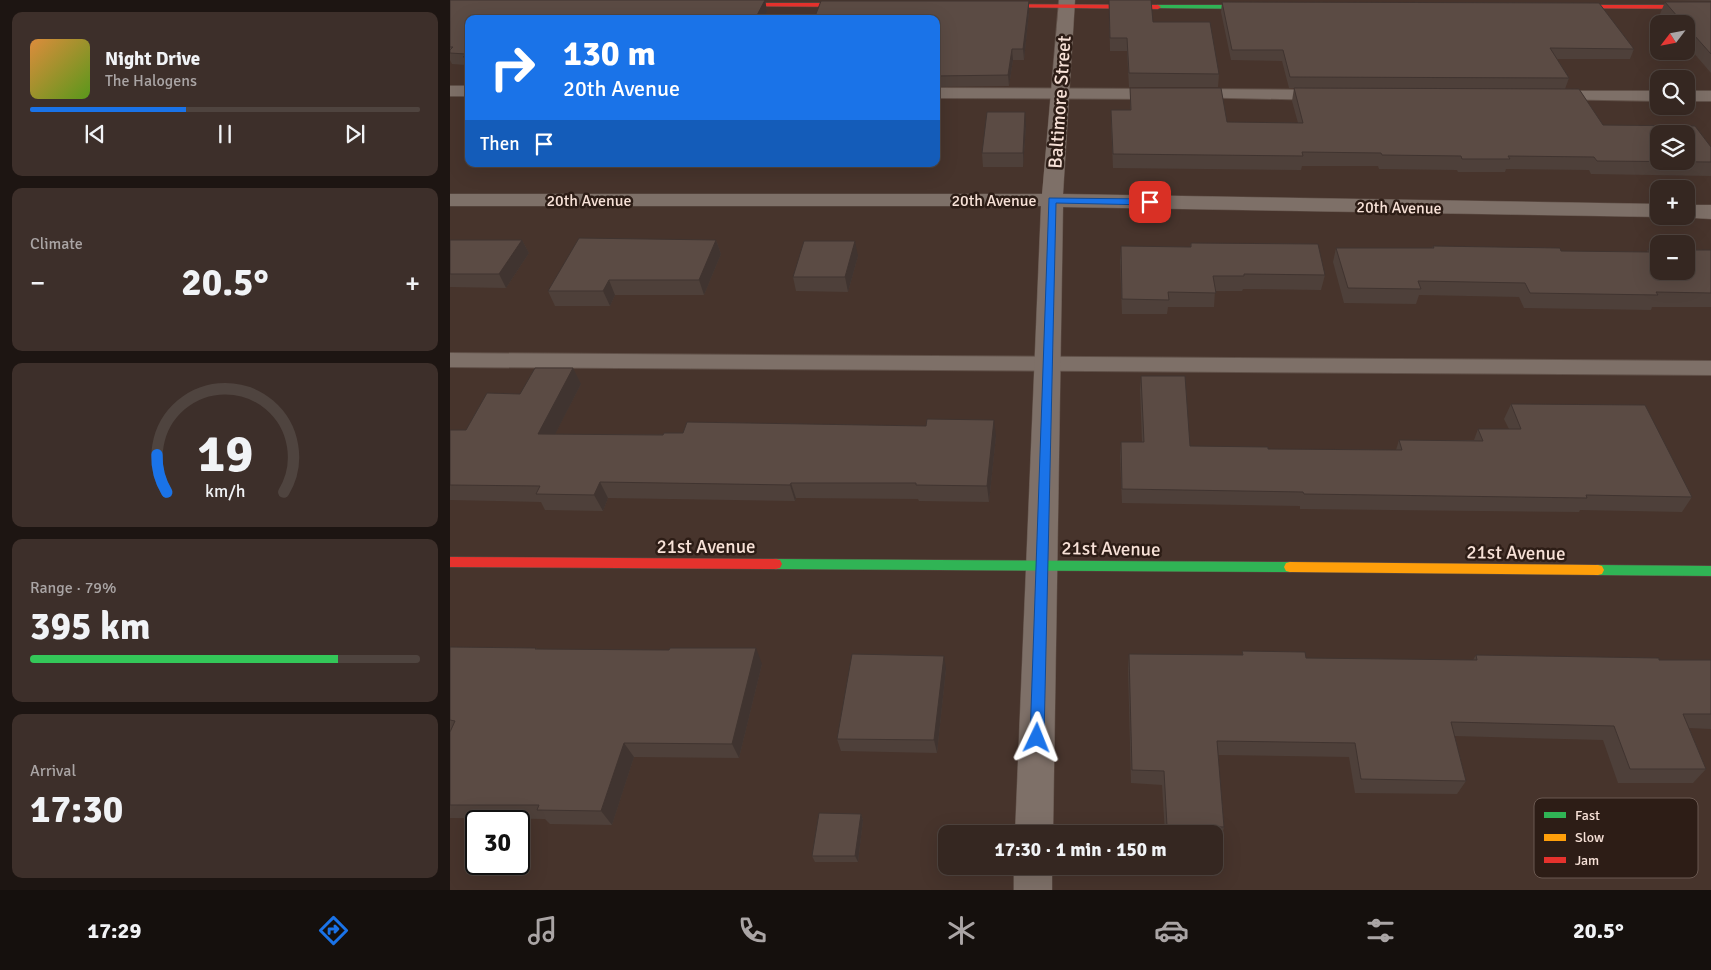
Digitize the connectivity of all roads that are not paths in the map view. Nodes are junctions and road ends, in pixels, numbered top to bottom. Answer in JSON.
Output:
{"nodes":[{"id":1,"x":1066,"y":3,"type":"edge"},
{"id":2,"x":718,"y":4,"type":"edge"},
{"id":3,"x":868,"y":5,"type":"edge"},
{"id":4,"x":977,"y":6,"type":"edge"},
{"id":5,"x":1274,"y":7,"type":"edge"},
{"id":6,"x":1552,"y":7,"type":"edge"},
{"id":7,"x":1711,"y":7,"type":"edge"},
{"id":8,"x":450,"y":91,"type":"edge"},
{"id":9,"x":465,"y":91,"type":"edge"},
{"id":10,"x":940,"y":93,"type":"edge"},
{"id":11,"x":1060,"y":94,"type":"junction"},
{"id":12,"x":1339,"y":95,"type":"edge"},
{"id":13,"x":1539,"y":96,"type":"edge"},
{"id":14,"x":1650,"y":96,"type":"edge"},
{"id":15,"x":1695,"y":96,"type":"edge"},
{"id":16,"x":1711,"y":96,"type":"edge"},
{"id":17,"x":450,"y":200,"type":"edge"},
{"id":18,"x":1052,"y":200,"type":"junction"},
{"id":19,"x":1650,"y":211,"type":"edge"},
{"id":20,"x":1695,"y":212,"type":"edge"},
{"id":21,"x":1711,"y":212,"type":"edge"},
{"id":22,"x":450,"y":360,"type":"edge"},
{"id":23,"x":1048,"y":365,"type":"junction"},
{"id":24,"x":1711,"y":368,"type":"edge"},
{"id":25,"x":450,"y":562,"type":"edge"},
{"id":26,"x":1042,"y":565,"type":"junction"},
{"id":27,"x":1711,"y":571,"type":"edge"},
{"id":28,"x":1034,"y":825,"type":"edge"},
{"id":29,"x":1033,"y":875,"type":"edge"},
{"id":30,"x":1033,"y":890,"type":"edge"}],
"edges":[{"from":1,"to":4,"type":"street"},
{"from":1,"to":5,"type":"street"},
{"from":1,"to":11,"type":"street","name":"Baltimore Street"},
{"from":2,"to":3,"type":"street"},
{"from":6,"to":7,"type":"street"},
{"from":8,"to":9,"type":"lane"},
{"from":10,"to":11,"type":"lane"},
{"from":11,"to":12,"type":"lane"},
{"from":11,"to":18,"type":"street","name":"Baltimore Street"},
{"from":13,"to":14,"type":"lane"},
{"from":15,"to":16,"type":"lane"},
{"from":17,"to":18,"type":"street","name":"20th Avenue"},
{"from":18,"to":19,"type":"street","name":"20th Avenue"},
{"from":18,"to":23,"type":"street","name":"Baltimore Street"},
{"from":20,"to":21,"type":"street"},
{"from":22,"to":23,"type":"lane"},
{"from":23,"to":24,"type":"lane"},
{"from":23,"to":26,"type":"street","name":"Baltimore Street"},
{"from":25,"to":26,"type":"street","name":"21st Avenue"},
{"from":26,"to":27,"type":"street","name":"21st Avenue"},
{"from":26,"to":28,"type":"street","name":"Baltimore Street"},
{"from":29,"to":30,"type":"street"}]}
